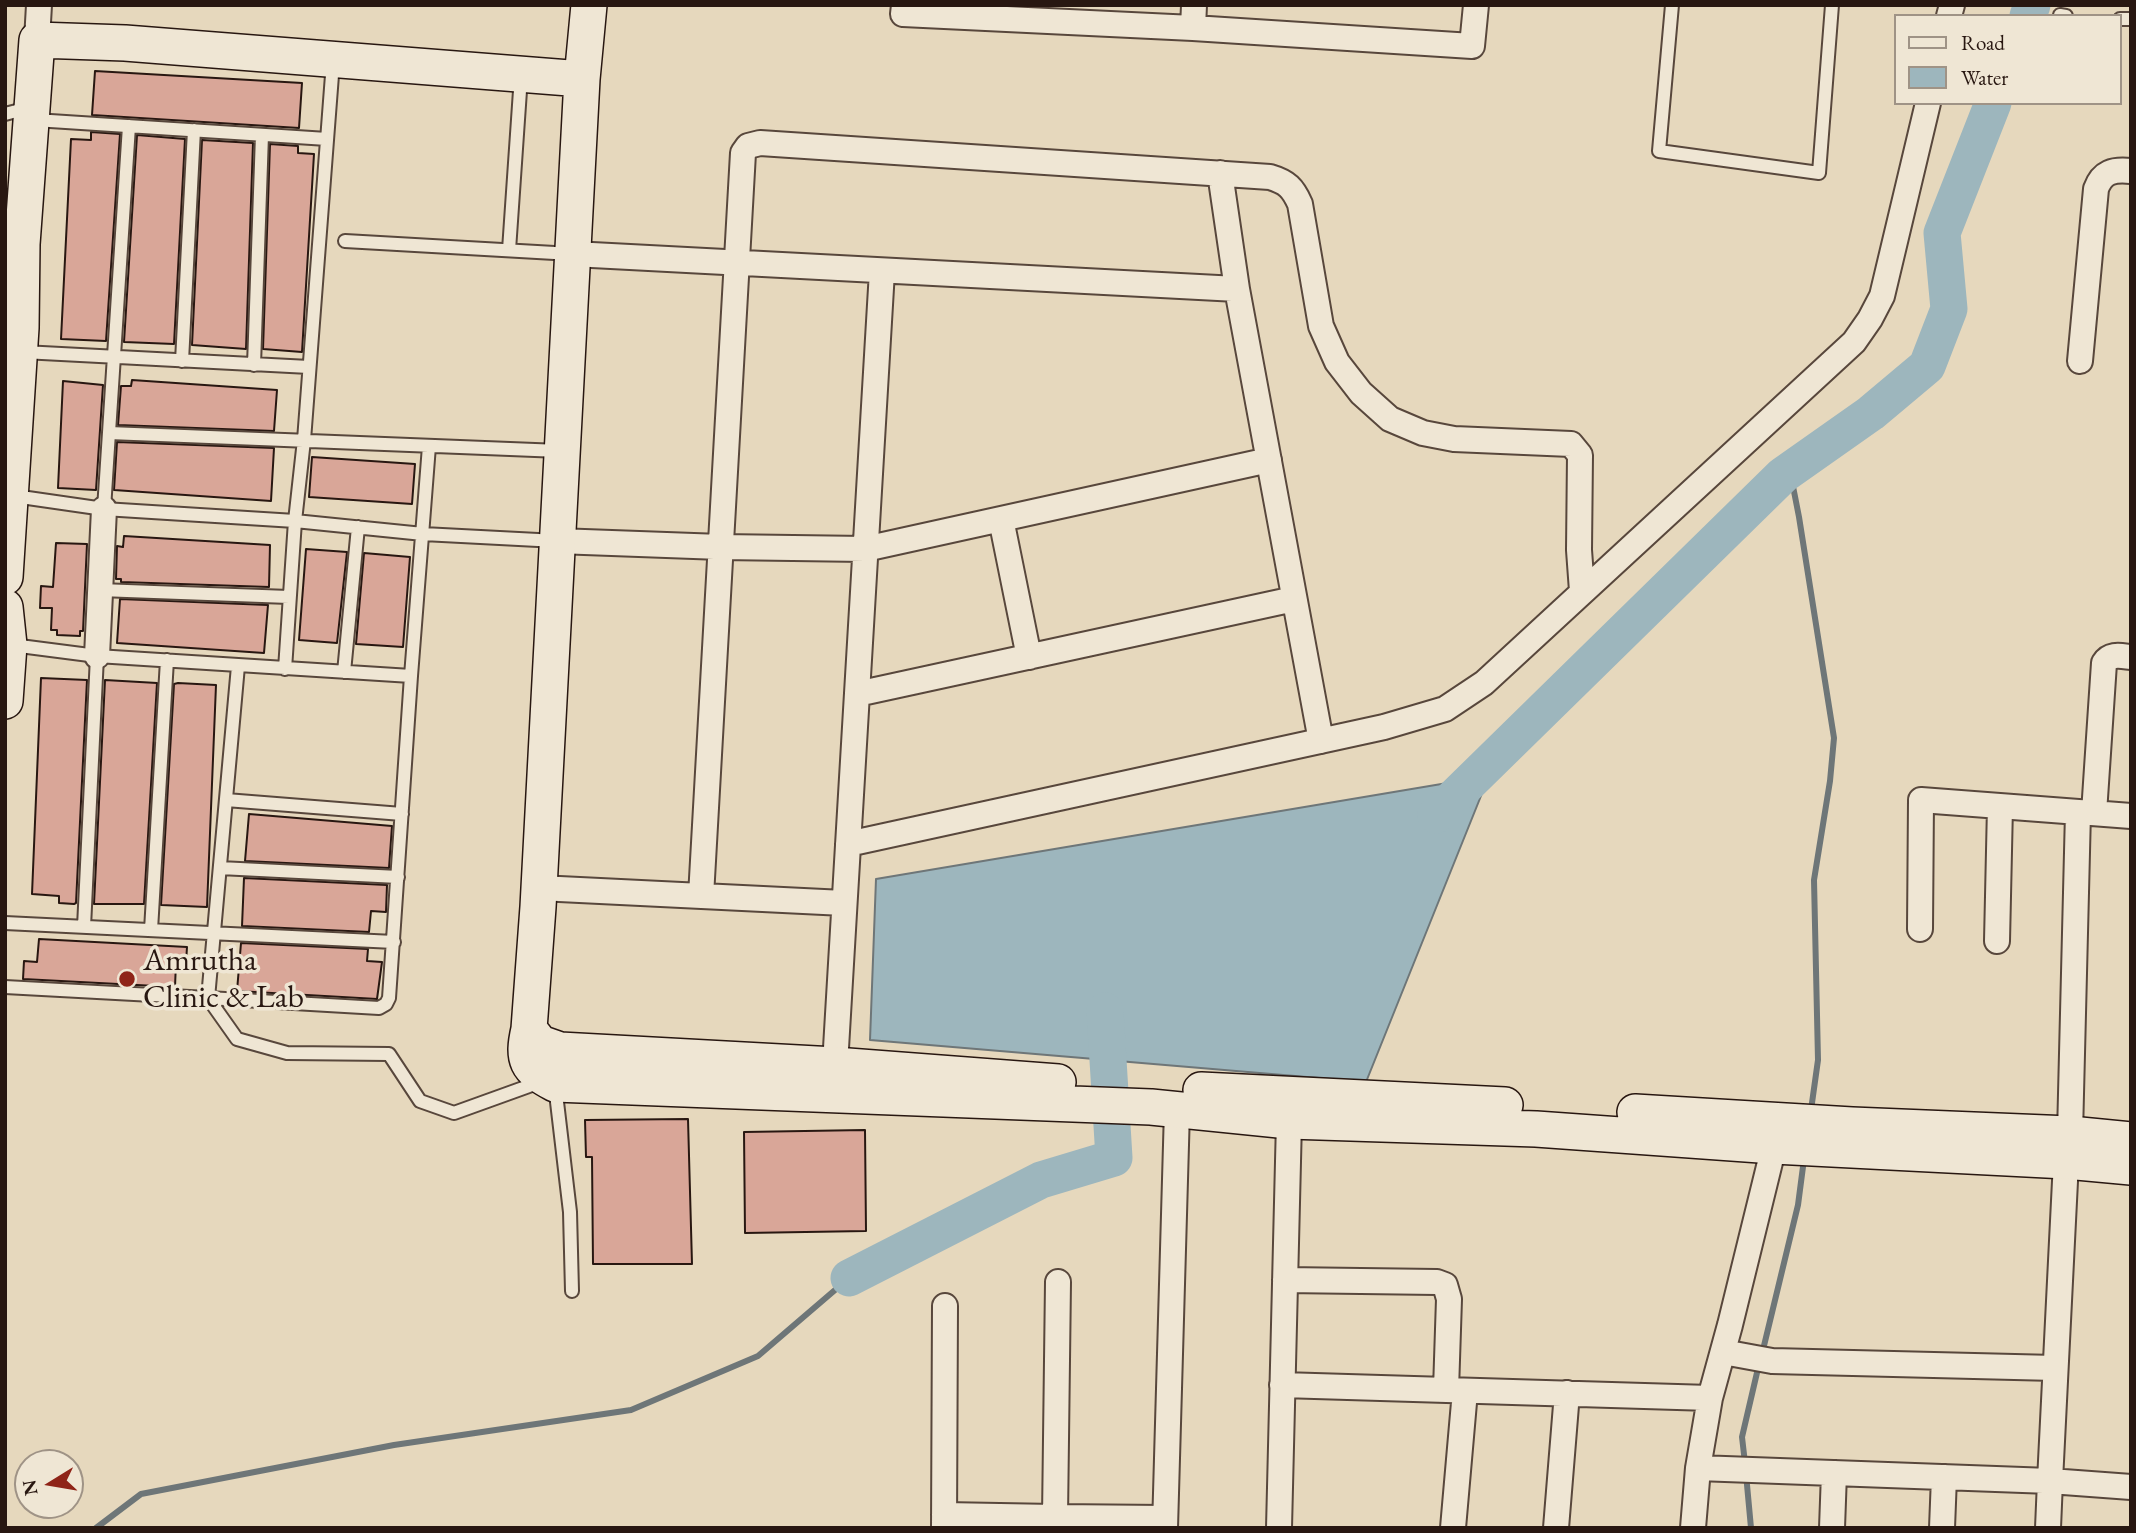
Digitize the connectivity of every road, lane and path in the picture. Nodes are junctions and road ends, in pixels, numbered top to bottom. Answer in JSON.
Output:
{"nodes":[{"id":1,"x":39,"y":5,"type":"edge"},
{"id":2,"x":589,"y":5,"type":"edge"},
{"id":3,"x":904,"y":5,"type":"edge"},
{"id":4,"x":1476,"y":5,"type":"edge"},
{"id":5,"x":1672,"y":5,"type":"edge"},
{"id":6,"x":1832,"y":5,"type":"edge"},
{"id":7,"x":1193,"y":17,"type":"edge"},
{"id":8,"x":37,"y":40,"type":"junction"},
{"id":9,"x":333,"y":60,"type":"junction"},
{"id":10,"x":522,"y":73,"type":"junction"},
{"id":11,"x":582,"y":79,"type":"junction"},
{"id":12,"x":1928,"y":105,"type":"edge"},
{"id":13,"x":23,"y":114,"type":"edge"},
{"id":14,"x":129,"y":126,"type":"junction"},
{"id":15,"x":194,"y":130,"type":"junction"},
{"id":16,"x":262,"y":135,"type":"junction"},
{"id":17,"x":327,"y":139,"type":"junction"},
{"id":18,"x":2131,"y":171,"type":"edge"},
{"id":19,"x":1220,"y":173,"type":"junction"},
{"id":20,"x":345,"y":241,"type":"dead end"},
{"id":21,"x":509,"y":250,"type":"junction"},
{"id":22,"x":14,"y":254,"type":"edge"},
{"id":23,"x":573,"y":254,"type":"junction"},
{"id":24,"x":737,"y":263,"type":"junction"},
{"id":25,"x":882,"y":271,"type":"junction"},
{"id":26,"x":1237,"y":289,"type":"junction"},
{"id":27,"x":20,"y":351,"type":"junction"},
{"id":28,"x":113,"y":358,"type":"junction"},
{"id":29,"x":182,"y":361,"type":"junction"},
{"id":30,"x":2080,"y":361,"type":"dead end"},
{"id":31,"x":254,"y":365,"type":"junction"},
{"id":32,"x":309,"y":368,"type":"junction"},
{"id":33,"x":109,"y":433,"type":"junction"},
{"id":34,"x":304,"y":440,"type":"junction"},
{"id":35,"x":429,"y":446,"type":"junction"},
{"id":36,"x":562,"y":451,"type":"junction"},
{"id":37,"x":1269,"y":460,"type":"junction"},
{"id":38,"x":7,"y":496,"type":"edge"},
{"id":39,"x":104,"y":509,"type":"junction"},
{"id":40,"x":1001,"y":519,"type":"junction"},
{"id":41,"x":295,"y":521,"type":"junction"},
{"id":42,"x":358,"y":527,"type":"junction"},
{"id":43,"x":422,"y":534,"type":"junction"},
{"id":44,"x":557,"y":541,"type":"junction"},
{"id":45,"x":721,"y":547,"type":"junction"},
{"id":46,"x":865,"y":549,"type":"junction"},
{"id":47,"x":5,"y":577,"type":"edge"},
{"id":48,"x":100,"y":590,"type":"junction"},
{"id":49,"x":1582,"y":591,"type":"junction"},
{"id":50,"x":289,"y":597,"type":"junction"},
{"id":51,"x":1294,"y":599,"type":"junction"},
{"id":52,"x":5,"y":607,"type":"edge"},
{"id":53,"x":7,"y":644,"type":"edge"},
{"id":54,"x":97,"y":656,"type":"junction"},
{"id":55,"x":1029,"y":657,"type":"junction"},
{"id":56,"x":2131,"y":657,"type":"edge"},
{"id":57,"x":167,"y":660,"type":"junction"},
{"id":58,"x":238,"y":666,"type":"junction"},
{"id":59,"x":285,"y":669,"type":"junction"},
{"id":60,"x":344,"y":672,"type":"junction"},
{"id":61,"x":411,"y":676,"type":"junction"},
{"id":62,"x":857,"y":694,"type":"junction"},
{"id":63,"x":5,"y":701,"type":"edge"},
{"id":64,"x":1321,"y":741,"type":"junction"},
{"id":65,"x":226,"y":800,"type":"junction"},
{"id":66,"x":2000,"y":806,"type":"junction"},
{"id":67,"x":2086,"y":813,"type":"junction"},
{"id":68,"x":402,"y":814,"type":"junction"},
{"id":69,"x":2131,"y":817,"type":"edge"},
{"id":70,"x":848,"y":844,"type":"junction"},
{"id":71,"x":220,"y":868,"type":"junction"},
{"id":72,"x":398,"y":877,"type":"junction"},
{"id":73,"x":539,"y":888,"type":"junction"},
{"id":74,"x":701,"y":896,"type":"junction"},
{"id":75,"x":844,"y":903,"type":"junction"},
{"id":76,"x":5,"y":923,"type":"edge"},
{"id":77,"x":84,"y":927,"type":"junction"},
{"id":78,"x":1920,"y":929,"type":"dead end"},
{"id":79,"x":151,"y":930,"type":"junction"},
{"id":80,"x":214,"y":933,"type":"junction"},
{"id":81,"x":1997,"y":941,"type":"dead end"},
{"id":82,"x":394,"y":942,"type":"junction"},
{"id":83,"x":5,"y":987,"type":"edge"},
{"id":84,"x":208,"y":998,"type":"junction"},
{"id":85,"x":529,"y":1029,"type":"junction"},
{"id":86,"x":835,"y":1065,"type":"junction"},
{"id":87,"x":551,"y":1082,"type":"junction"},
{"id":88,"x":1177,"y":1110,"type":"junction"},
{"id":89,"x":1289,"y":1121,"type":"junction"},
{"id":90,"x":1797,"y":1134,"type":"junction"},
{"id":91,"x":2131,"y":1140,"type":"edge"},
{"id":92,"x":2068,"y":1147,"type":"junction"},
{"id":93,"x":2131,"y":1167,"type":"edge"},
{"id":94,"x":1285,"y":1280,"type":"junction"},
{"id":95,"x":1058,"y":1282,"type":"dead end"},
{"id":96,"x":572,"y":1291,"type":"dead end"},
{"id":97,"x":946,"y":1306,"type":"dead end"},
{"id":98,"x":1723,"y":1352,"type":"junction"},
{"id":99,"x":2055,"y":1368,"type":"junction"},
{"id":100,"x":1282,"y":1385,"type":"junction"},
{"id":101,"x":1455,"y":1390,"type":"junction"},
{"id":102,"x":1567,"y":1393,"type":"junction"},
{"id":103,"x":1710,"y":1398,"type":"junction"},
{"id":104,"x":1698,"y":1468,"type":"junction"},
{"id":105,"x":1834,"y":1473,"type":"junction"},
{"id":106,"x":1944,"y":1477,"type":"junction"},
{"id":107,"x":2050,"y":1481,"type":"junction"},
{"id":108,"x":2131,"y":1487,"type":"edge"},
{"id":109,"x":944,"y":1521,"type":"edge"},
{"id":110,"x":1055,"y":1522,"type":"edge"},
{"id":111,"x":1165,"y":1523,"type":"edge"},
{"id":112,"x":1279,"y":1528,"type":"edge"},
{"id":113,"x":1453,"y":1528,"type":"edge"},
{"id":114,"x":1556,"y":1528,"type":"edge"},
{"id":115,"x":1693,"y":1528,"type":"edge"},
{"id":116,"x":1832,"y":1528,"type":"edge"},
{"id":117,"x":1942,"y":1528,"type":"edge"},
{"id":118,"x":2049,"y":1528,"type":"edge"}],
"edges":[{"from":1,"to":8,"type":"street"},
{"from":2,"to":11,"type":"street"},
{"from":3,"to":7,"type":"street"},
{"from":4,"to":7,"type":"street"},
{"from":5,"to":6,"type":"lane"},
{"from":8,"to":9,"type":"street"},
{"from":8,"to":13,"type":"street"},
{"from":9,"to":10,"type":"street"},
{"from":9,"to":17,"type":"lane"},
{"from":10,"to":11,"type":"street"},
{"from":10,"to":21,"type":"lane"},
{"from":11,"to":23,"type":"street"},
{"from":12,"to":49,"type":"street"},
{"from":13,"to":14,"type":"lane"},
{"from":13,"to":22,"type":"street"},
{"from":14,"to":15,"type":"lane"},
{"from":14,"to":28,"type":"lane"},
{"from":15,"to":16,"type":"lane"},
{"from":15,"to":29,"type":"lane"},
{"from":16,"to":17,"type":"lane"},
{"from":16,"to":31,"type":"lane"},
{"from":17,"to":32,"type":"lane"},
{"from":18,"to":30,"type":"street"},
{"from":19,"to":24,"type":"street"},
{"from":19,"to":26,"type":"street"},
{"from":19,"to":49,"type":"street"},
{"from":20,"to":21,"type":"lane"},
{"from":21,"to":23,"type":"lane"},
{"from":22,"to":27,"type":"street"},
{"from":23,"to":24,"type":"street"},
{"from":23,"to":36,"type":"street"},
{"from":24,"to":25,"type":"street"},
{"from":24,"to":45,"type":"street"},
{"from":25,"to":26,"type":"street"},
{"from":25,"to":46,"type":"street"},
{"from":26,"to":37,"type":"street"},
{"from":27,"to":28,"type":"lane"},
{"from":27,"to":38,"type":"street"},
{"from":28,"to":29,"type":"lane"},
{"from":28,"to":33,"type":"lane"},
{"from":29,"to":31,"type":"lane"},
{"from":31,"to":32,"type":"lane"},
{"from":32,"to":34,"type":"lane"},
{"from":33,"to":34,"type":"lane"},
{"from":33,"to":39,"type":"lane"},
{"from":34,"to":35,"type":"lane"},
{"from":34,"to":41,"type":"lane"},
{"from":35,"to":36,"type":"lane"},
{"from":35,"to":43,"type":"lane"},
{"from":36,"to":44,"type":"street"},
{"from":37,"to":40,"type":"street"},
{"from":37,"to":51,"type":"street"},
{"from":38,"to":39,"type":"lane"},
{"from":38,"to":47,"type":"street"},
{"from":39,"to":41,"type":"lane"},
{"from":39,"to":48,"type":"street"},
{"from":40,"to":46,"type":"street"},
{"from":40,"to":55,"type":"street"},
{"from":41,"to":42,"type":"lane"},
{"from":41,"to":50,"type":"lane"},
{"from":42,"to":43,"type":"lane"},
{"from":42,"to":60,"type":"lane"},
{"from":43,"to":44,"type":"lane"},
{"from":43,"to":61,"type":"lane"},
{"from":44,"to":45,"type":"street"},
{"from":44,"to":73,"type":"street"},
{"from":45,"to":46,"type":"street"},
{"from":45,"to":74,"type":"street"},
{"from":46,"to":62,"type":"street"},
{"from":48,"to":50,"type":"lane"},
{"from":48,"to":54,"type":"street"},
{"from":49,"to":64,"type":"street"},
{"from":50,"to":59,"type":"lane"},
{"from":51,"to":55,"type":"street"},
{"from":51,"to":64,"type":"street"},
{"from":52,"to":53,"type":"street"},
{"from":53,"to":54,"type":"lane"},
{"from":53,"to":63,"type":"street"},
{"from":54,"to":57,"type":"lane"},
{"from":54,"to":77,"type":"lane"},
{"from":55,"to":62,"type":"street"},
{"from":56,"to":67,"type":"street"},
{"from":57,"to":58,"type":"lane"},
{"from":57,"to":79,"type":"lane"},
{"from":58,"to":59,"type":"lane"},
{"from":58,"to":65,"type":"lane"},
{"from":59,"to":60,"type":"lane"},
{"from":60,"to":61,"type":"lane"},
{"from":61,"to":68,"type":"lane"},
{"from":62,"to":70,"type":"street"},
{"from":64,"to":70,"type":"street"},
{"from":65,"to":68,"type":"lane"},
{"from":65,"to":71,"type":"lane"},
{"from":66,"to":67,"type":"street"},
{"from":66,"to":78,"type":"street"},
{"from":66,"to":81,"type":"street"},
{"from":67,"to":69,"type":"street"},
{"from":67,"to":92,"type":"street"},
{"from":68,"to":72,"type":"lane"},
{"from":70,"to":75,"type":"street"},
{"from":71,"to":72,"type":"lane"},
{"from":71,"to":80,"type":"lane"},
{"from":72,"to":82,"type":"lane"},
{"from":73,"to":74,"type":"street"},
{"from":73,"to":85,"type":"street"},
{"from":74,"to":75,"type":"street"},
{"from":75,"to":86,"type":"street"},
{"from":76,"to":77,"type":"lane"},
{"from":77,"to":79,"type":"lane"},
{"from":79,"to":80,"type":"lane"},
{"from":80,"to":82,"type":"lane"},
{"from":80,"to":84,"type":"lane"},
{"from":82,"to":84,"type":"lane"},
{"from":83,"to":84,"type":"lane"},
{"from":84,"to":87,"type":"lane"},
{"from":85,"to":86,"type":"street"},
{"from":85,"to":87,"type":"street"},
{"from":86,"to":90,"type":"street"},
{"from":87,"to":88,"type":"street"},
{"from":87,"to":96,"type":"lane"},
{"from":88,"to":89,"type":"street"},
{"from":88,"to":111,"type":"street"},
{"from":89,"to":90,"type":"street"},
{"from":89,"to":94,"type":"street"},
{"from":90,"to":92,"type":"street"},
{"from":90,"to":98,"type":"street"},
{"from":91,"to":92,"type":"street"},
{"from":92,"to":93,"type":"street"},
{"from":92,"to":99,"type":"street"},
{"from":94,"to":100,"type":"street"},
{"from":94,"to":101,"type":"street"},
{"from":95,"to":110,"type":"street"},
{"from":97,"to":109,"type":"street"},
{"from":98,"to":99,"type":"street"},
{"from":98,"to":103,"type":"street"},
{"from":99,"to":107,"type":"street"},
{"from":100,"to":101,"type":"street"},
{"from":100,"to":112,"type":"street"},
{"from":101,"to":102,"type":"street"},
{"from":101,"to":113,"type":"street"},
{"from":102,"to":103,"type":"street"},
{"from":102,"to":114,"type":"street"},
{"from":103,"to":104,"type":"street"},
{"from":104,"to":105,"type":"street"},
{"from":104,"to":115,"type":"street"},
{"from":105,"to":106,"type":"street"},
{"from":105,"to":116,"type":"street"},
{"from":106,"to":107,"type":"street"},
{"from":106,"to":117,"type":"street"},
{"from":107,"to":108,"type":"street"},
{"from":107,"to":118,"type":"street"},
{"from":109,"to":110,"type":"street"},
{"from":110,"to":111,"type":"street"}]}
